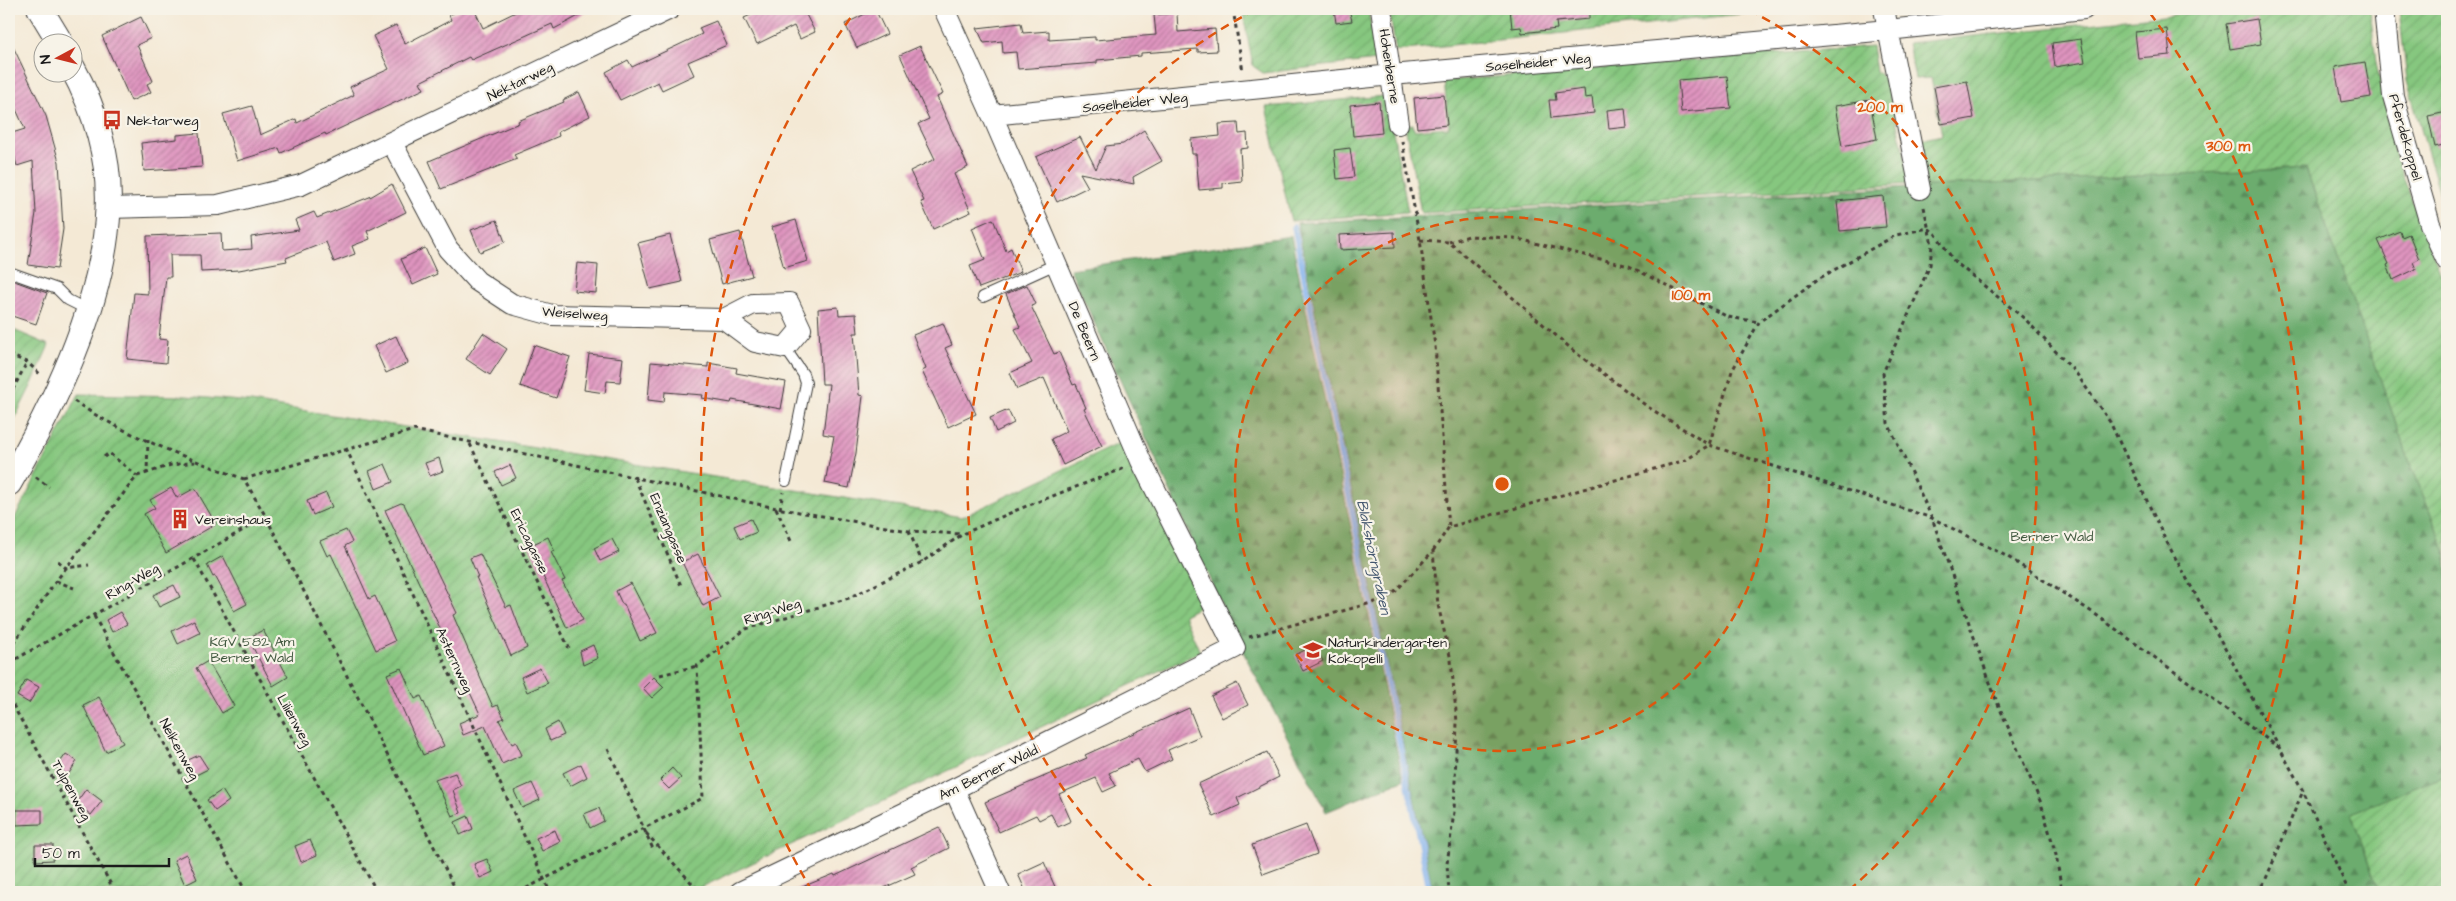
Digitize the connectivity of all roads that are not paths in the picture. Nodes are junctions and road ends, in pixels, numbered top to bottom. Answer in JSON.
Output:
{"nodes":[{"id":1,"x":40,"y":9,"type":"edge"},
{"id":2,"x":670,"y":9,"type":"edge"},
{"id":3,"x":944,"y":9,"type":"edge"},
{"id":4,"x":1381,"y":9,"type":"edge"},
{"id":5,"x":1884,"y":9,"type":"edge"},
{"id":6,"x":2084,"y":9,"type":"edge"},
{"id":7,"x":2384,"y":9,"type":"edge"},
{"id":8,"x":1888,"y":30,"type":"junction"},
{"id":9,"x":54,"y":32,"type":"edge"},
{"id":10,"x":1392,"y":76,"type":"junction"},
{"id":11,"x":78,"y":82,"type":"edge"},
{"id":12,"x":992,"y":115,"type":"junction"},
{"id":13,"x":1398,"y":124,"type":"road end"},
{"id":14,"x":392,"y":143,"type":"junction"},
{"id":15,"x":1920,"y":189,"type":"road end"},
{"id":16,"x":109,"y":208,"type":"junction"},
{"id":17,"x":2447,"y":261,"type":"edge"},
{"id":18,"x":1056,"y":264,"type":"junction"},
{"id":19,"x":9,"y":272,"type":"edge"},
{"id":20,"x":983,"y":297,"type":"dead end"},
{"id":21,"x":88,"y":310,"type":"junction"},
{"id":22,"x":724,"y":319,"type":"junction"},
{"id":23,"x":785,"y":348,"type":"junction"},
{"id":24,"x":786,"y":481,"type":"dead end"},
{"id":25,"x":9,"y":483,"type":"edge"},
{"id":26,"x":1240,"y":644,"type":"joint"},
{"id":27,"x":954,"y":789,"type":"junction"},
{"id":28,"x":740,"y":892,"type":"edge"},
{"id":29,"x":1000,"y":892,"type":"edge"}],
"edges":[{"from":1,"to":9,"type":"street"},
{"from":2,"to":14,"type":"street","name":"Nektarweg"},
{"from":3,"to":12,"type":"street","name":"De Beern"},
{"from":4,"to":10,"type":"street","name":"Hohenberne"},
{"from":5,"to":8,"type":"street"},
{"from":6,"to":8,"type":"street","name":"Saselheider Weg"},
{"from":7,"to":17,"type":"street","name":"Pferdekoppel"},
{"from":8,"to":10,"type":"street","name":"Saselheider Weg"},
{"from":8,"to":15,"type":"street"},
{"from":10,"to":12,"type":"street","name":"Saselheider Weg"},
{"from":10,"to":13,"type":"street","name":"Hohenberne"},
{"from":11,"to":16,"type":"street"},
{"from":12,"to":18,"type":"street","name":"De Beern"},
{"from":14,"to":16,"type":"street","name":"Nektarweg"},
{"from":14,"to":22,"type":"street","name":"Weiselweg"},
{"from":16,"to":21,"type":"street"},
{"from":18,"to":20,"type":"lane"},
{"from":18,"to":26,"type":"street","name":"De Beern"},
{"from":19,"to":21,"type":"lane"},
{"from":21,"to":25,"type":"street"},
{"from":22,"to":23,"type":"street"},
{"from":22,"to":23,"type":"street","name":"Weiselweg"},
{"from":23,"to":24,"type":"lane"},
{"from":26,"to":27,"type":"street","name":"Am Berner Wald"},
{"from":27,"to":28,"type":"street","name":"Am Berner Wald"},
{"from":27,"to":29,"type":"street"}]}
